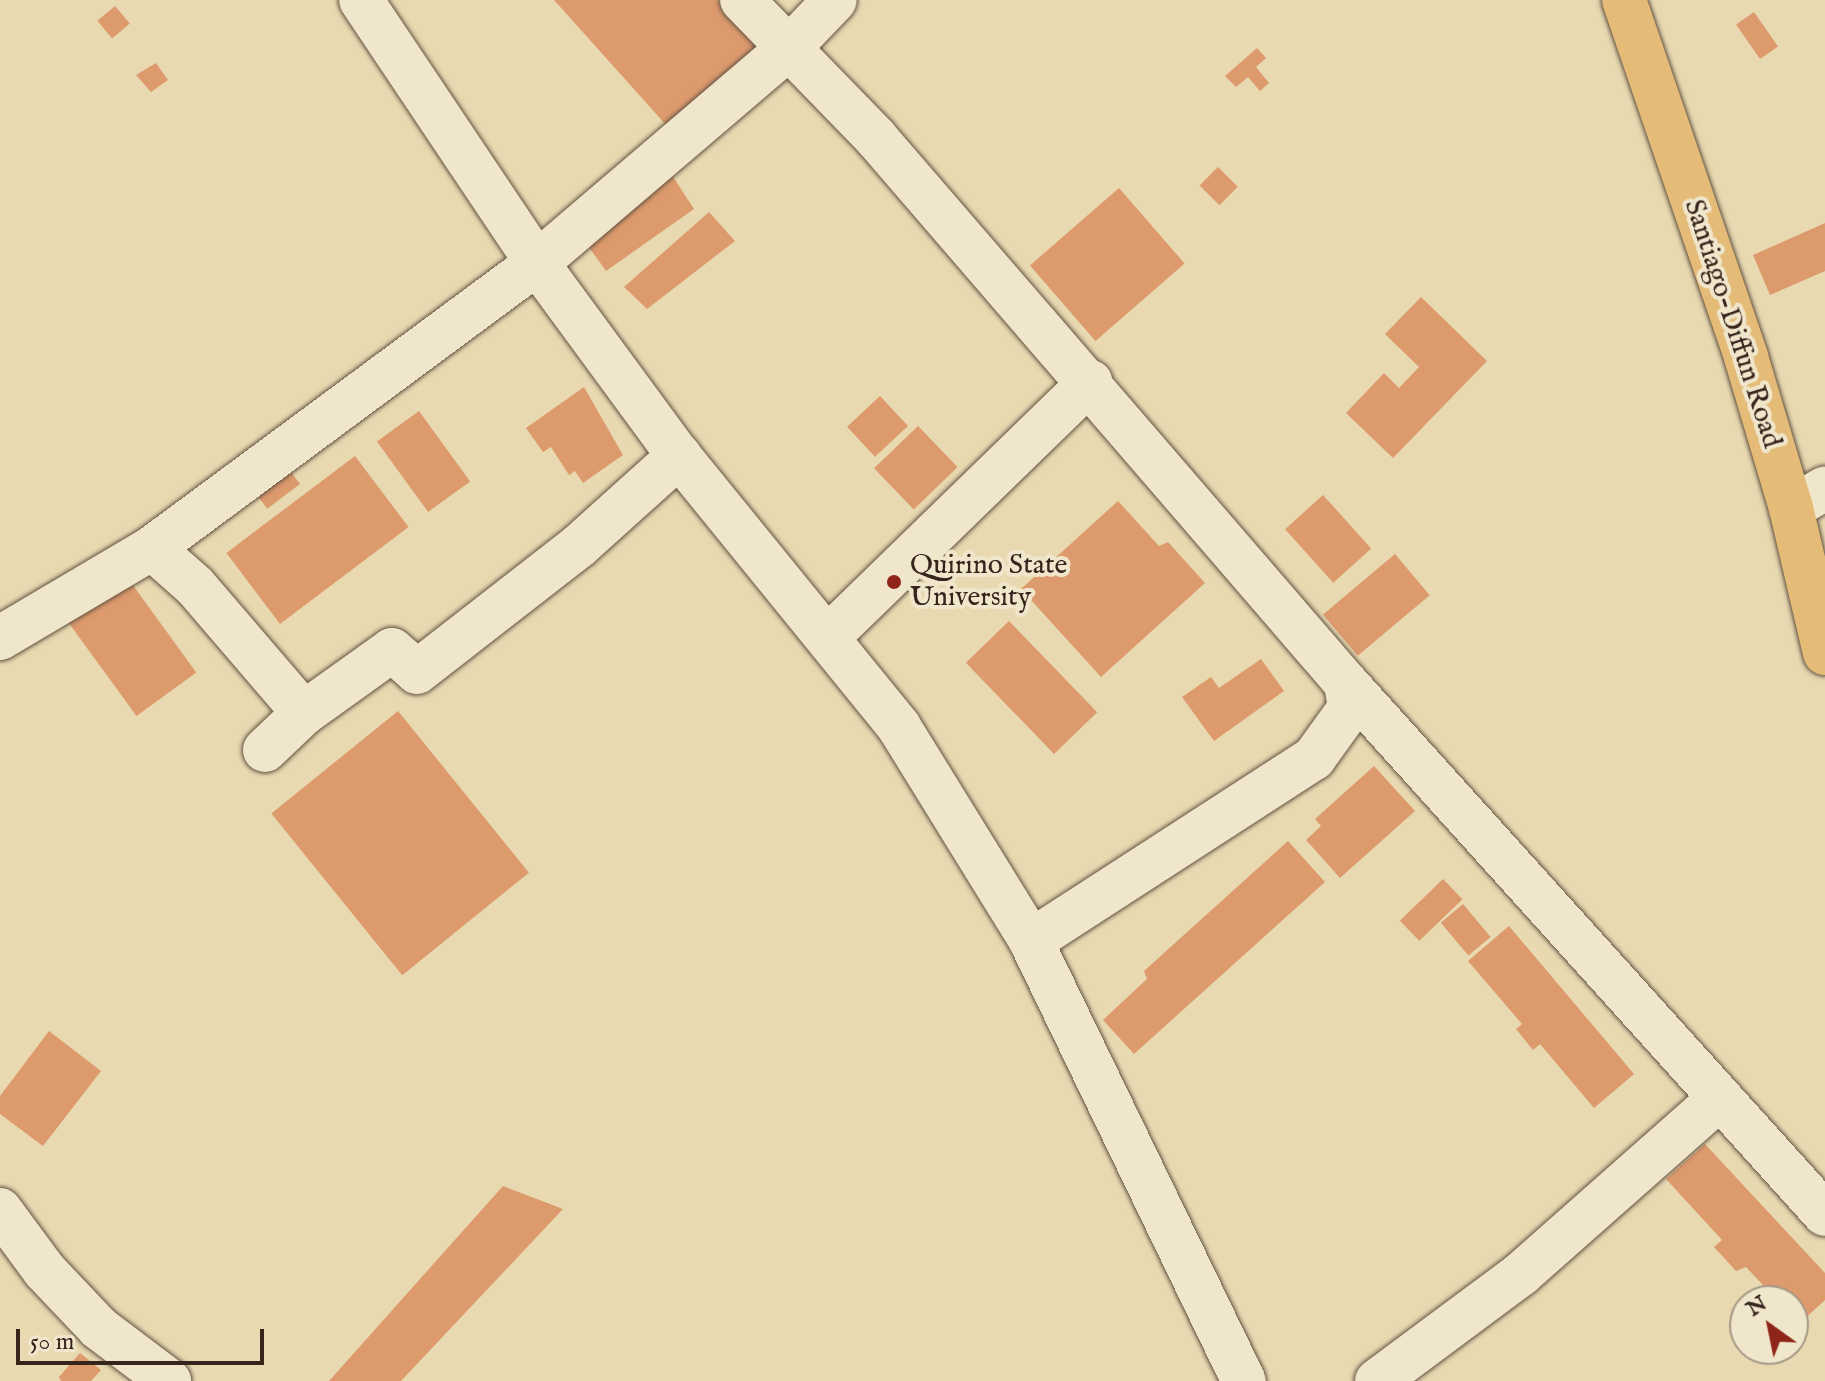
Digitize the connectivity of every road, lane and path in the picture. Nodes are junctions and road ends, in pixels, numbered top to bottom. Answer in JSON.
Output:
{"nodes":[{"id":1,"x":361,"y":0,"type":"edge"},
{"id":2,"x":742,"y":0,"type":"edge"},
{"id":3,"x":835,"y":0,"type":"edge"},
{"id":4,"x":1624,"y":0,"type":"edge"},
{"id":5,"x":789,"y":48,"type":"junction"},
{"id":6,"x":537,"y":263,"type":"junction"},
{"id":7,"x":1090,"y":382,"type":"junction"},
{"id":8,"x":679,"y":456,"type":"junction"},
{"id":9,"x":1808,"y":498,"type":"edge"},
{"id":10,"x":152,"y":548,"type":"junction"},
{"id":11,"x":828,"y":637,"type":"junction"},
{"id":12,"x":0,"y":638,"type":"edge"},
{"id":13,"x":1825,"y":653,"type":"edge"},
{"id":14,"x":1346,"y":683,"type":"junction"},
{"id":15,"x":304,"y":713,"type":"junction"},
{"id":16,"x":265,"y":750,"type":"dead end"},
{"id":17,"x":1031,"y":941,"type":"junction"},
{"id":18,"x":1720,"y":1098,"type":"junction"},
{"id":19,"x":0,"y":1210,"type":"edge"},
{"id":20,"x":1825,"y":1214,"type":"edge"},
{"id":21,"x":169,"y":1381,"type":"edge"},
{"id":22,"x":1244,"y":1381,"type":"edge"},
{"id":23,"x":1377,"y":1381,"type":"edge"}],
"edges":[{"from":1,"to":6,"type":"lane"},
{"from":2,"to":5,"type":"lane"},
{"from":3,"to":5,"type":"lane"},
{"from":4,"to":9,"type":"main road","name":"Santiago-Diffun Road"},
{"from":5,"to":6,"type":"lane"},
{"from":5,"to":7,"type":"lane"},
{"from":6,"to":8,"type":"lane"},
{"from":6,"to":10,"type":"lane"},
{"from":7,"to":11,"type":"lane"},
{"from":7,"to":14,"type":"lane"},
{"from":8,"to":11,"type":"lane"},
{"from":8,"to":15,"type":"lane"},
{"from":9,"to":13,"type":"main road","name":"Santiago-Diffun Road"},
{"from":10,"to":12,"type":"lane"},
{"from":10,"to":15,"type":"lane"},
{"from":11,"to":17,"type":"lane"},
{"from":14,"to":17,"type":"lane"},
{"from":14,"to":18,"type":"lane"},
{"from":15,"to":16,"type":"lane"},
{"from":17,"to":22,"type":"lane"},
{"from":18,"to":20,"type":"lane"},
{"from":18,"to":23,"type":"lane"},
{"from":19,"to":21,"type":"lane"}]}
